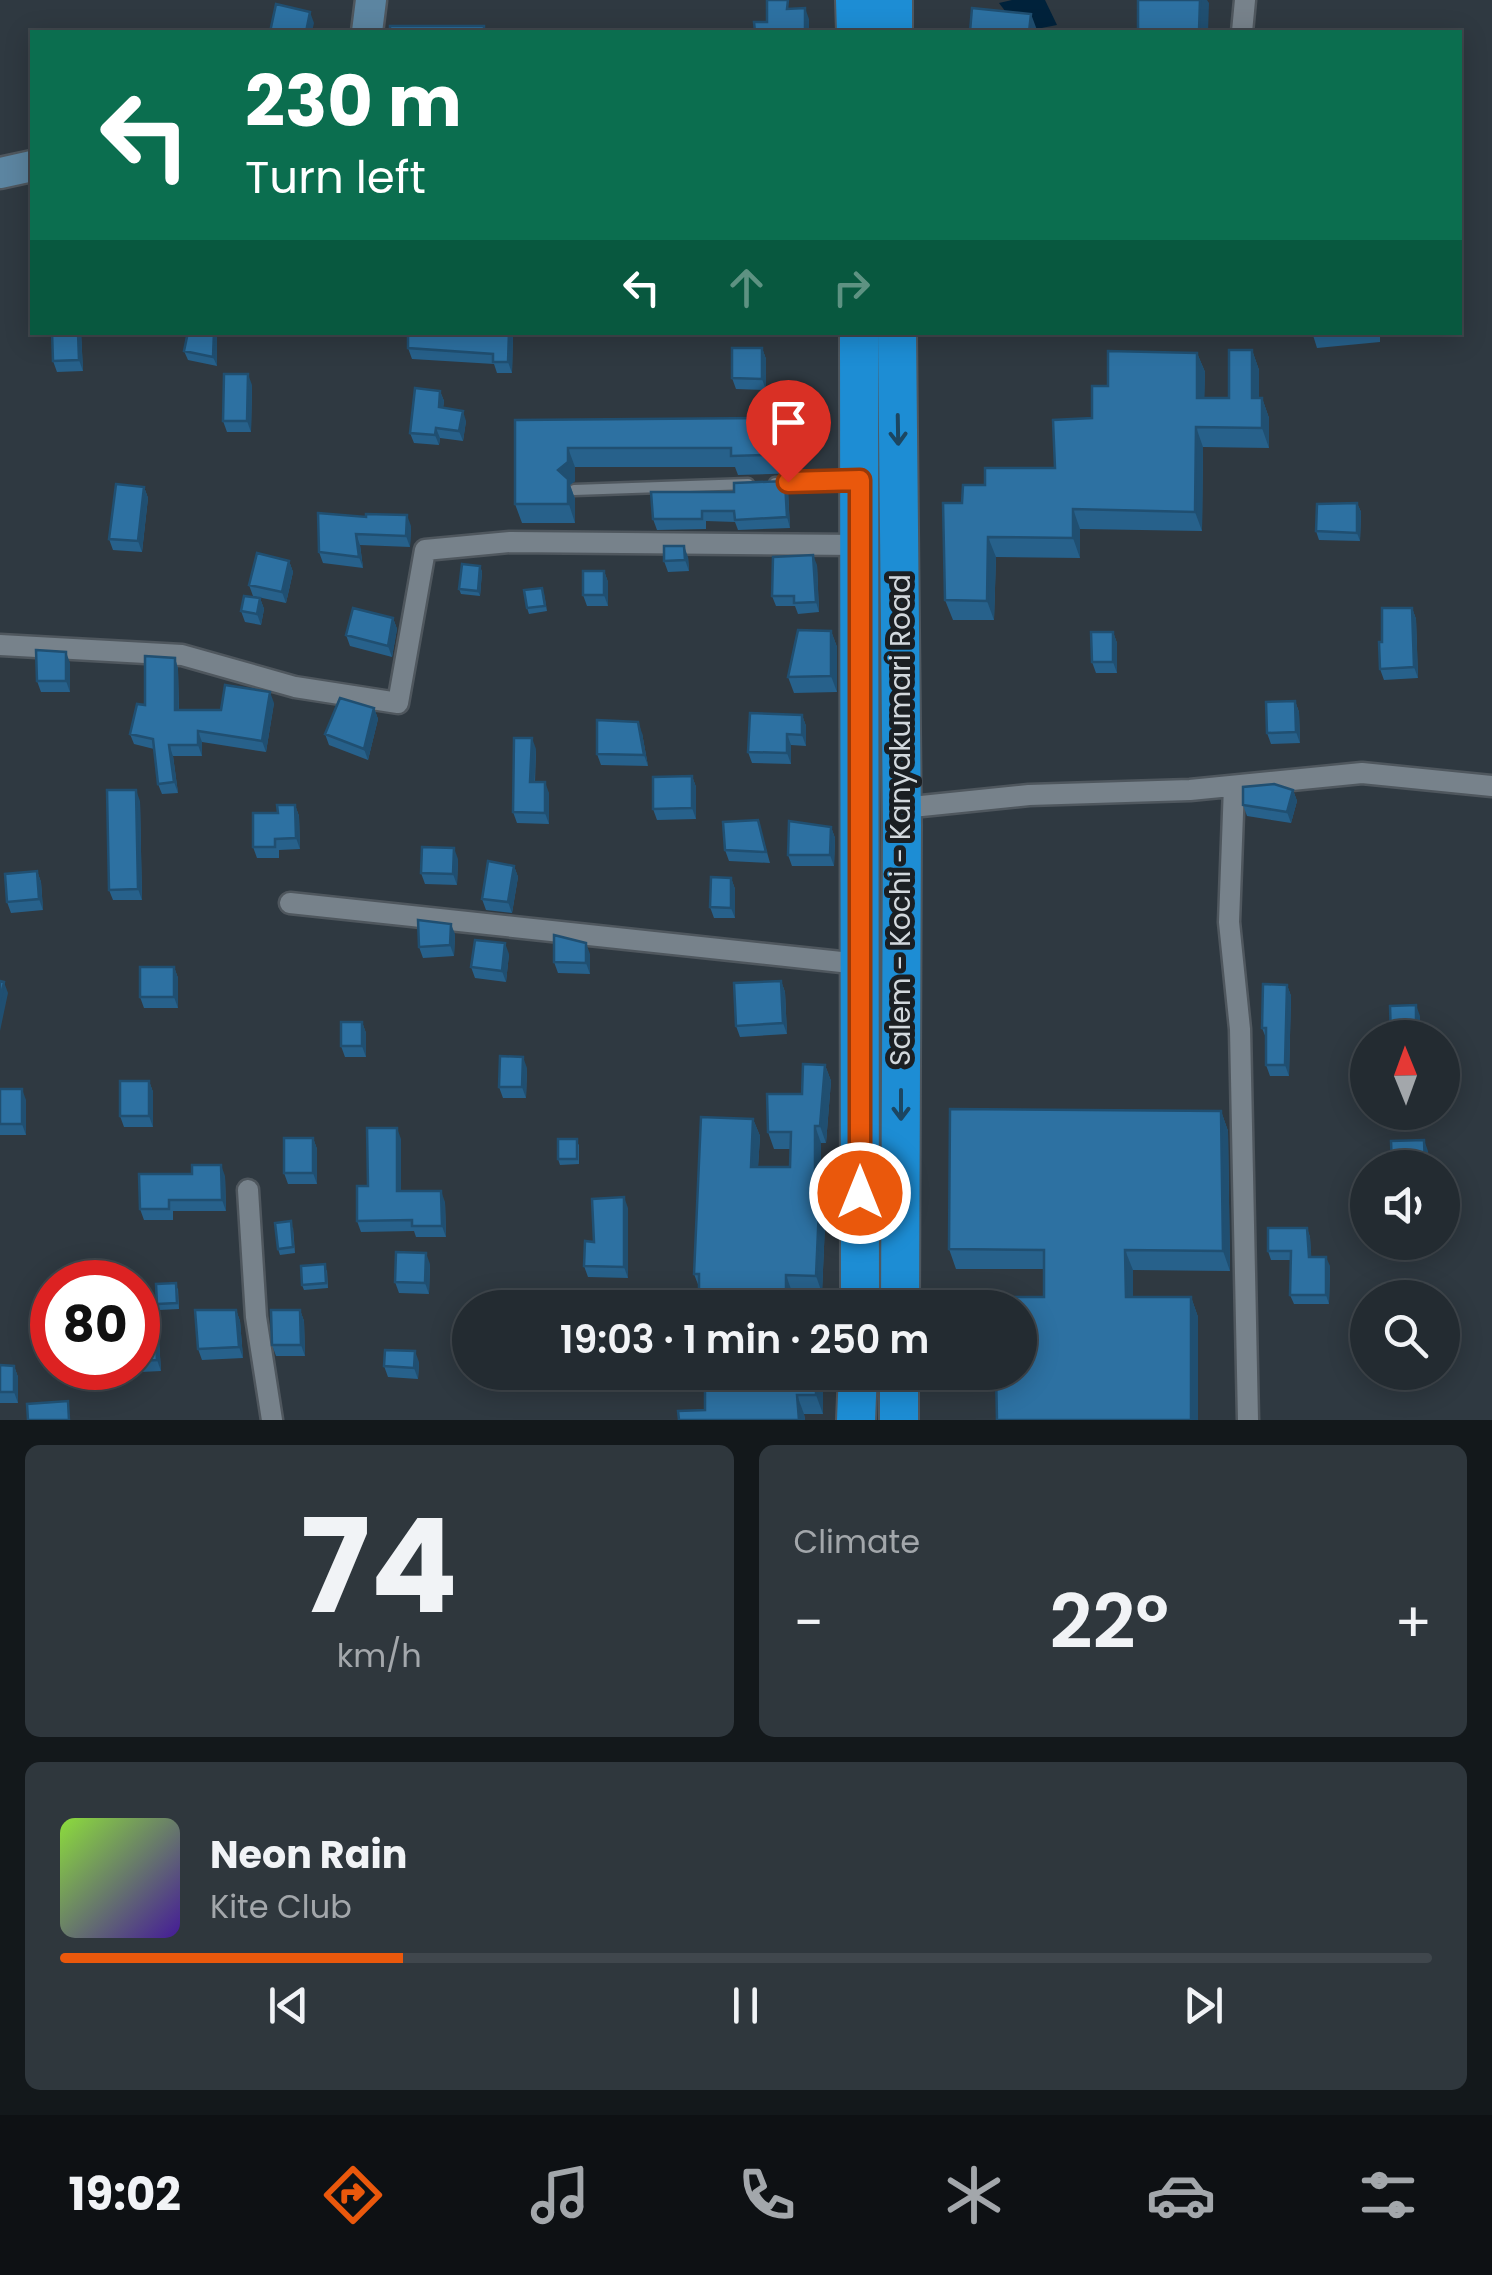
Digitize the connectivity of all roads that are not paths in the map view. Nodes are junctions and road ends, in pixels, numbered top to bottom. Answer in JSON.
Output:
{"nodes":[{"id":1,"x":370,"y":0,"type":"edge"},
{"id":2,"x":856,"y":0,"type":"edge"},
{"id":3,"x":893,"y":0,"type":"edge"},
{"id":4,"x":1245,"y":0,"type":"edge"},
{"id":5,"x":366,"y":30,"type":"edge"},
{"id":6,"x":856,"y":30,"type":"edge"},
{"id":7,"x":894,"y":30,"type":"edge"},
{"id":8,"x":1242,"y":30,"type":"edge"},
{"id":9,"x":30,"y":166,"type":"edge"},
{"id":10,"x":0,"y":173,"type":"edge"},
{"id":11,"x":859,"y":335,"type":"edge"},
{"id":12,"x":897,"y":335,"type":"edge"},
{"id":13,"x":860,"y":480,"type":"junction"},
{"id":14,"x":574,"y":490,"type":"dead end"},
{"id":15,"x":860,"y":545,"type":"junction"},
{"id":16,"x":0,"y":645,"type":"edge"},
{"id":17,"x":1234,"y":786,"type":"junction"},
{"id":18,"x":1492,"y":786,"type":"edge"},
{"id":19,"x":902,"y":808,"type":"junction"},
{"id":20,"x":290,"y":902,"type":"dead end"},
{"id":21,"x":860,"y":964,"type":"junction"},
{"id":22,"x":248,"y":1190,"type":"dead end"},
{"id":23,"x":860,"y":1290,"type":"edge"},
{"id":24,"x":900,"y":1290,"type":"edge"},
{"id":25,"x":857,"y":1390,"type":"edge"},
{"id":26,"x":899,"y":1390,"type":"edge"},
{"id":27,"x":272,"y":1420,"type":"edge"},
{"id":28,"x":856,"y":1420,"type":"edge"},
{"id":29,"x":899,"y":1420,"type":"edge"},
{"id":30,"x":1248,"y":1420,"type":"edge"}],
"edges":[{"from":1,"to":5,"type":"street"},
{"from":2,"to":6,"type":"highway"},
{"from":3,"to":7,"type":"highway"},
{"from":4,"to":8,"type":"street"},
{"from":9,"to":10,"type":"street"},
{"from":11,"to":13,"type":"highway","name":"Salem - Kochi - Kanyakumari Road"},
{"from":12,"to":19,"type":"highway","name":"Salem - Kochi - Kanyakumari Road","one_way":true},
{"from":13,"to":14,"type":"lane"},
{"from":13,"to":15,"type":"highway","name":"Salem - Kochi - Kanyakumari Road"},
{"from":15,"to":16,"type":"street"},
{"from":15,"to":21,"type":"highway","name":"Salem - Kochi - Kanyakumari Road"},
{"from":17,"to":18,"type":"street"},
{"from":17,"to":19,"type":"street"},
{"from":17,"to":30,"type":"street"},
{"from":19,"to":24,"type":"highway","name":"Salem - Kochi - Kanyakumari Road","one_way":true},
{"from":20,"to":21,"type":"street"},
{"from":21,"to":23,"type":"highway","name":"Salem - Kochi - Kanyakumari Road"},
{"from":22,"to":27,"type":"street"},
{"from":25,"to":28,"type":"highway"},
{"from":26,"to":29,"type":"highway"}]}
